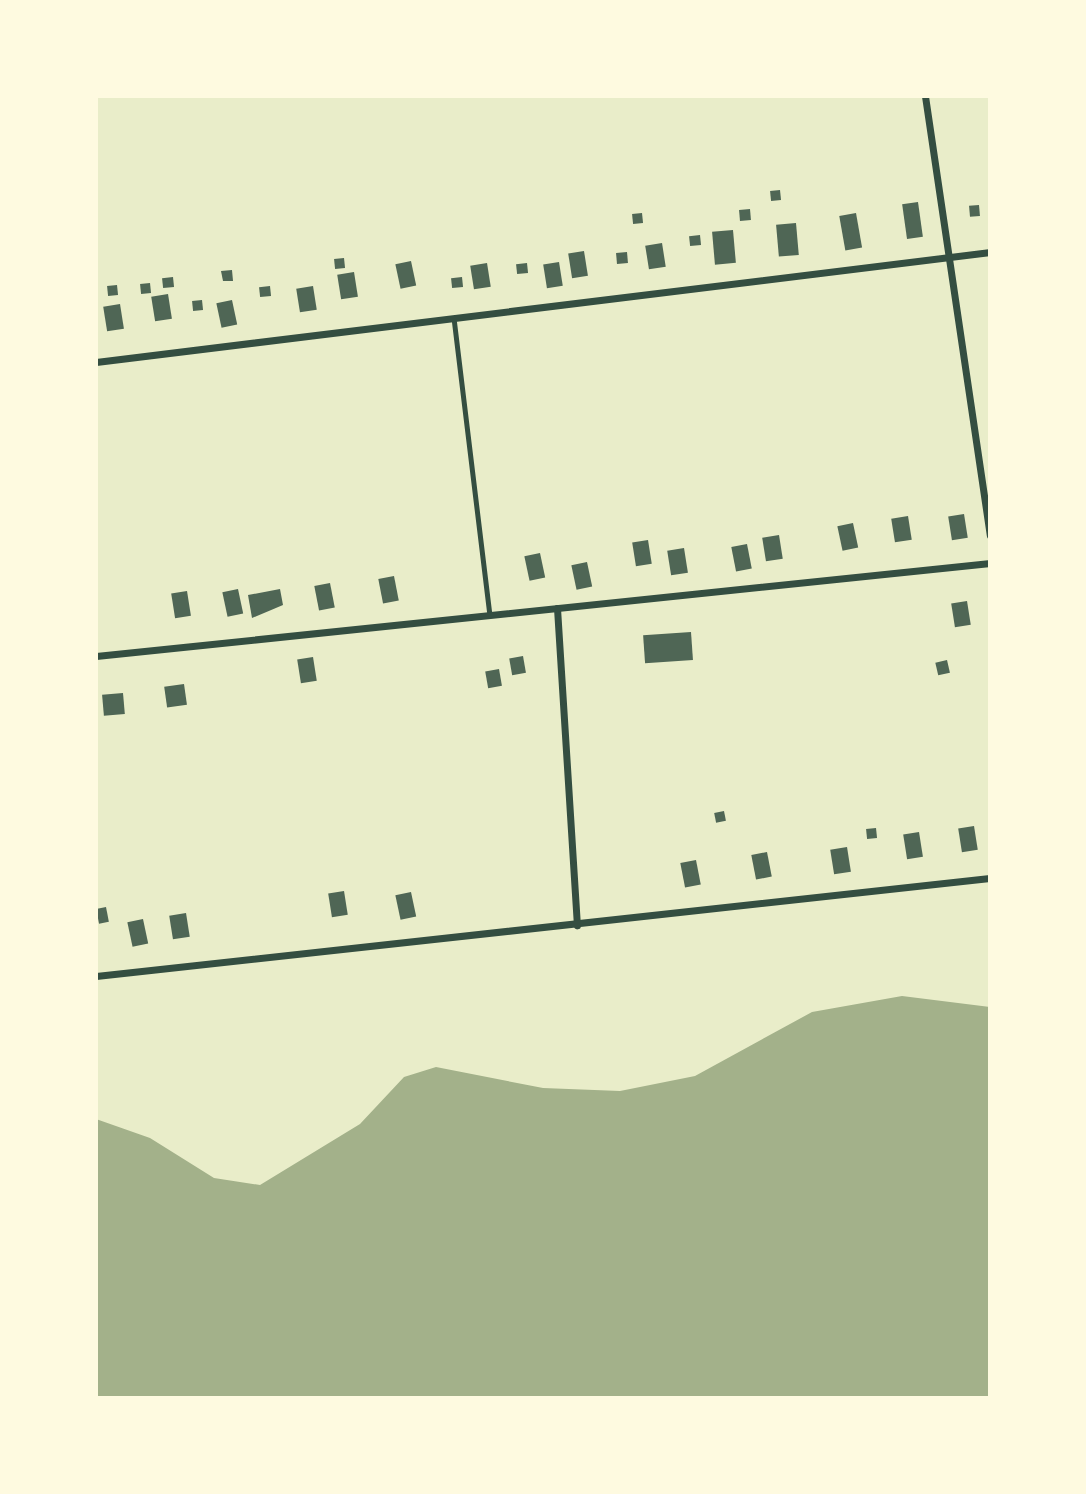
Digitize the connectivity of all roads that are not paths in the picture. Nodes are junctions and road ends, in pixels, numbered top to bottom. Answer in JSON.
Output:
{"nodes":[{"id":1,"x":925,"y":96,"type":"edge"},
{"id":2,"x":990,"y":252,"type":"edge"},
{"id":3,"x":951,"y":257,"type":"junction"},
{"id":4,"x":454,"y":318,"type":"junction"},
{"id":5,"x":96,"y":362,"type":"edge"},
{"id":6,"x":990,"y":535,"type":"edge"},
{"id":7,"x":990,"y":562,"type":"edge"},
{"id":8,"x":557,"y":608,"type":"junction"},
{"id":9,"x":490,"y":615,"type":"junction"},
{"id":10,"x":96,"y":656,"type":"edge"},
{"id":11,"x":990,"y":878,"type":"edge"},
{"id":12,"x":577,"y":925,"type":"junction"},
{"id":13,"x":96,"y":976,"type":"edge"}],
"edges":[{"from":1,"to":3,"type":"street"},
{"from":2,"to":3,"type":"street"},
{"from":3,"to":4,"type":"street"},
{"from":3,"to":6,"type":"street"},
{"from":4,"to":5,"type":"street"},
{"from":4,"to":9,"type":"lane"},
{"from":7,"to":8,"type":"street"},
{"from":8,"to":9,"type":"street"},
{"from":8,"to":12,"type":"street"},
{"from":9,"to":10,"type":"street"},
{"from":11,"to":12,"type":"street"},
{"from":12,"to":13,"type":"street"}]}
